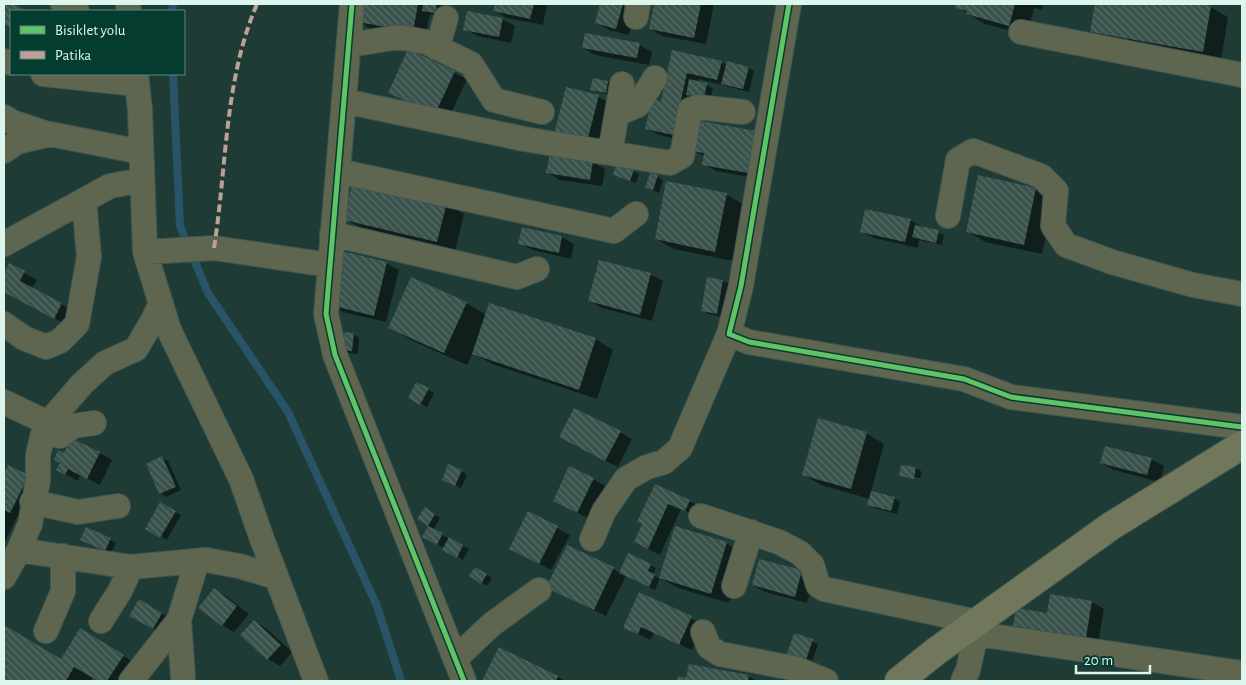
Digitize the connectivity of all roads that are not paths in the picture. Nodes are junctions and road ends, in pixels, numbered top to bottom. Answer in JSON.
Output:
{"nodes":[{"id":1,"x":63,"y":4,"type":"edge"},
{"id":2,"x":352,"y":4,"type":"edge"},
{"id":3,"x":789,"y":4,"type":"edge"},
{"id":4,"x":75,"y":10,"type":"edge"},
{"id":5,"x":446,"y":18,"type":"dead end"},
{"id":6,"x":1021,"y":32,"type":"dead end"},
{"id":7,"x":349,"y":45,"type":"junction"},
{"id":8,"x":437,"y":48,"type":"junction"},
{"id":9,"x":62,"y":75,"type":"edge"},
{"id":10,"x":1242,"y":75,"type":"edge"},
{"id":11,"x":655,"y":78,"type":"dead end"},
{"id":12,"x":136,"y":79,"type":"edge"},
{"id":13,"x":622,"y":84,"type":"dead end"},
{"id":14,"x":344,"y":101,"type":"junction"},
{"id":15,"x":542,"y":112,"type":"dead end"},
{"id":16,"x":743,"y":112,"type":"dead end"},
{"id":17,"x":617,"y":114,"type":"junction"},
{"id":18,"x":4,"y":117,"type":"edge"},
{"id":19,"x":50,"y":134,"type":"junction"},
{"id":20,"x":4,"y":151,"type":"edge"},
{"id":21,"x":141,"y":152,"type":"junction"},
{"id":22,"x":610,"y":153,"type":"junction"},
{"id":23,"x":338,"y":171,"type":"junction"},
{"id":24,"x":142,"y":180,"type":"junction"},
{"id":25,"x":84,"y":200,"type":"junction"},
{"id":26,"x":636,"y":214,"type":"dead end"},
{"id":27,"x":948,"y":216,"type":"dead end"},
{"id":28,"x":332,"y":234,"type":"junction"},
{"id":29,"x":4,"y":244,"type":"edge"},
{"id":30,"x":157,"y":252,"type":"junction"},
{"id":31,"x":329,"y":265,"type":"junction"},
{"id":32,"x":537,"y":269,"type":"dead end"},
{"id":33,"x":1242,"y":294,"type":"edge"},
{"id":34,"x":161,"y":303,"type":"junction"},
{"id":35,"x":4,"y":324,"type":"edge"},
{"id":36,"x":728,"y":334,"type":"junction"},
{"id":37,"x":4,"y":402,"type":"edge"},
{"id":38,"x":94,"y":423,"type":"dead end"},
{"id":39,"x":1242,"y":427,"type":"edge"},
{"id":40,"x":45,"y":428,"type":"junction"},
{"id":41,"x":1242,"y":445,"type":"edge"},
{"id":42,"x":32,"y":502,"type":"junction"},
{"id":43,"x":118,"y":506,"type":"dead end"},
{"id":44,"x":702,"y":516,"type":"dead end"},
{"id":45,"x":751,"y":532,"type":"junction"},
{"id":46,"x":592,"y":539,"type":"dead end"},
{"id":47,"x":19,"y":550,"type":"junction"},
{"id":48,"x":63,"y":556,"type":"junction"},
{"id":49,"x":197,"y":561,"type":"junction"},
{"id":50,"x":131,"y":567,"type":"junction"},
{"id":51,"x":276,"y":576,"type":"junction"},
{"id":52,"x":4,"y":577,"type":"edge"},
{"id":53,"x":734,"y":586,"type":"dead end"},
{"id":54,"x":539,"y":590,"type":"dead end"},
{"id":55,"x":179,"y":620,"type":"junction"},
{"id":56,"x":101,"y":621,"type":"dead end"},
{"id":57,"x":972,"y":629,"type":"junction"},
{"id":58,"x":46,"y":631,"type":"dead end"},
{"id":59,"x":703,"y":632,"type":"dead end"},
{"id":60,"x":455,"y":659,"type":"junction"},
{"id":61,"x":765,"y":672,"type":"edge"},
{"id":62,"x":1242,"y":673,"type":"edge"},
{"id":63,"x":183,"y":677,"type":"dead end"},
{"id":64,"x":131,"y":681,"type":"edge"},
{"id":65,"x":316,"y":681,"type":"edge"},
{"id":66,"x":464,"y":681,"type":"edge"},
{"id":67,"x":826,"y":681,"type":"edge"},
{"id":68,"x":899,"y":681,"type":"edge"},
{"id":69,"x":963,"y":681,"type":"edge"}],
"edges":[{"from":1,"to":4,"type":"street"},
{"from":2,"to":7,"type":"street"},
{"from":3,"to":36,"type":"street"},
{"from":5,"to":8,"type":"street"},
{"from":6,"to":10,"type":"street"},
{"from":7,"to":8,"type":"street"},
{"from":7,"to":14,"type":"street"},
{"from":8,"to":15,"type":"street"},
{"from":9,"to":12,"type":"street"},
{"from":11,"to":17,"type":"street"},
{"from":12,"to":21,"type":"street"},
{"from":13,"to":17,"type":"street"},
{"from":14,"to":22,"type":"street"},
{"from":14,"to":23,"type":"street"},
{"from":16,"to":22,"type":"street"},
{"from":17,"to":22,"type":"street"},
{"from":18,"to":19,"type":"street"},
{"from":19,"to":20,"type":"street"},
{"from":19,"to":21,"type":"street"},
{"from":21,"to":24,"type":"street"},
{"from":23,"to":26,"type":"street"},
{"from":23,"to":28,"type":"street"},
{"from":24,"to":25,"type":"street"},
{"from":24,"to":30,"type":"street"},
{"from":25,"to":29,"type":"street"},
{"from":25,"to":35,"type":"street"},
{"from":27,"to":33,"type":"street"},
{"from":28,"to":31,"type":"street"},
{"from":28,"to":32,"type":"street"},
{"from":30,"to":31,"type":"street"},
{"from":30,"to":34,"type":"street"},
{"from":31,"to":60,"type":"street"},
{"from":34,"to":40,"type":"street"},
{"from":34,"to":51,"type":"street"},
{"from":36,"to":39,"type":"street"},
{"from":36,"to":46,"type":"street"},
{"from":37,"to":40,"type":"street"},
{"from":38,"to":40,"type":"street"},
{"from":40,"to":42,"type":"street"},
{"from":41,"to":57,"type":"main road"},
{"from":42,"to":43,"type":"street"},
{"from":42,"to":47,"type":"street"},
{"from":44,"to":45,"type":"street"},
{"from":45,"to":53,"type":"street"},
{"from":45,"to":57,"type":"street"},
{"from":47,"to":48,"type":"street"},
{"from":47,"to":52,"type":"street"},
{"from":48,"to":50,"type":"street"},
{"from":48,"to":58,"type":"street"},
{"from":49,"to":50,"type":"street"},
{"from":49,"to":51,"type":"street"},
{"from":49,"to":55,"type":"street"},
{"from":50,"to":56,"type":"street"},
{"from":51,"to":65,"type":"street"},
{"from":54,"to":60,"type":"street"},
{"from":55,"to":63,"type":"street"},
{"from":55,"to":64,"type":"street"},
{"from":57,"to":62,"type":"street"},
{"from":57,"to":68,"type":"main road"},
{"from":57,"to":69,"type":"street"},
{"from":59,"to":61,"type":"street"},
{"from":60,"to":66,"type":"street"},
{"from":61,"to":67,"type":"street"}]}
